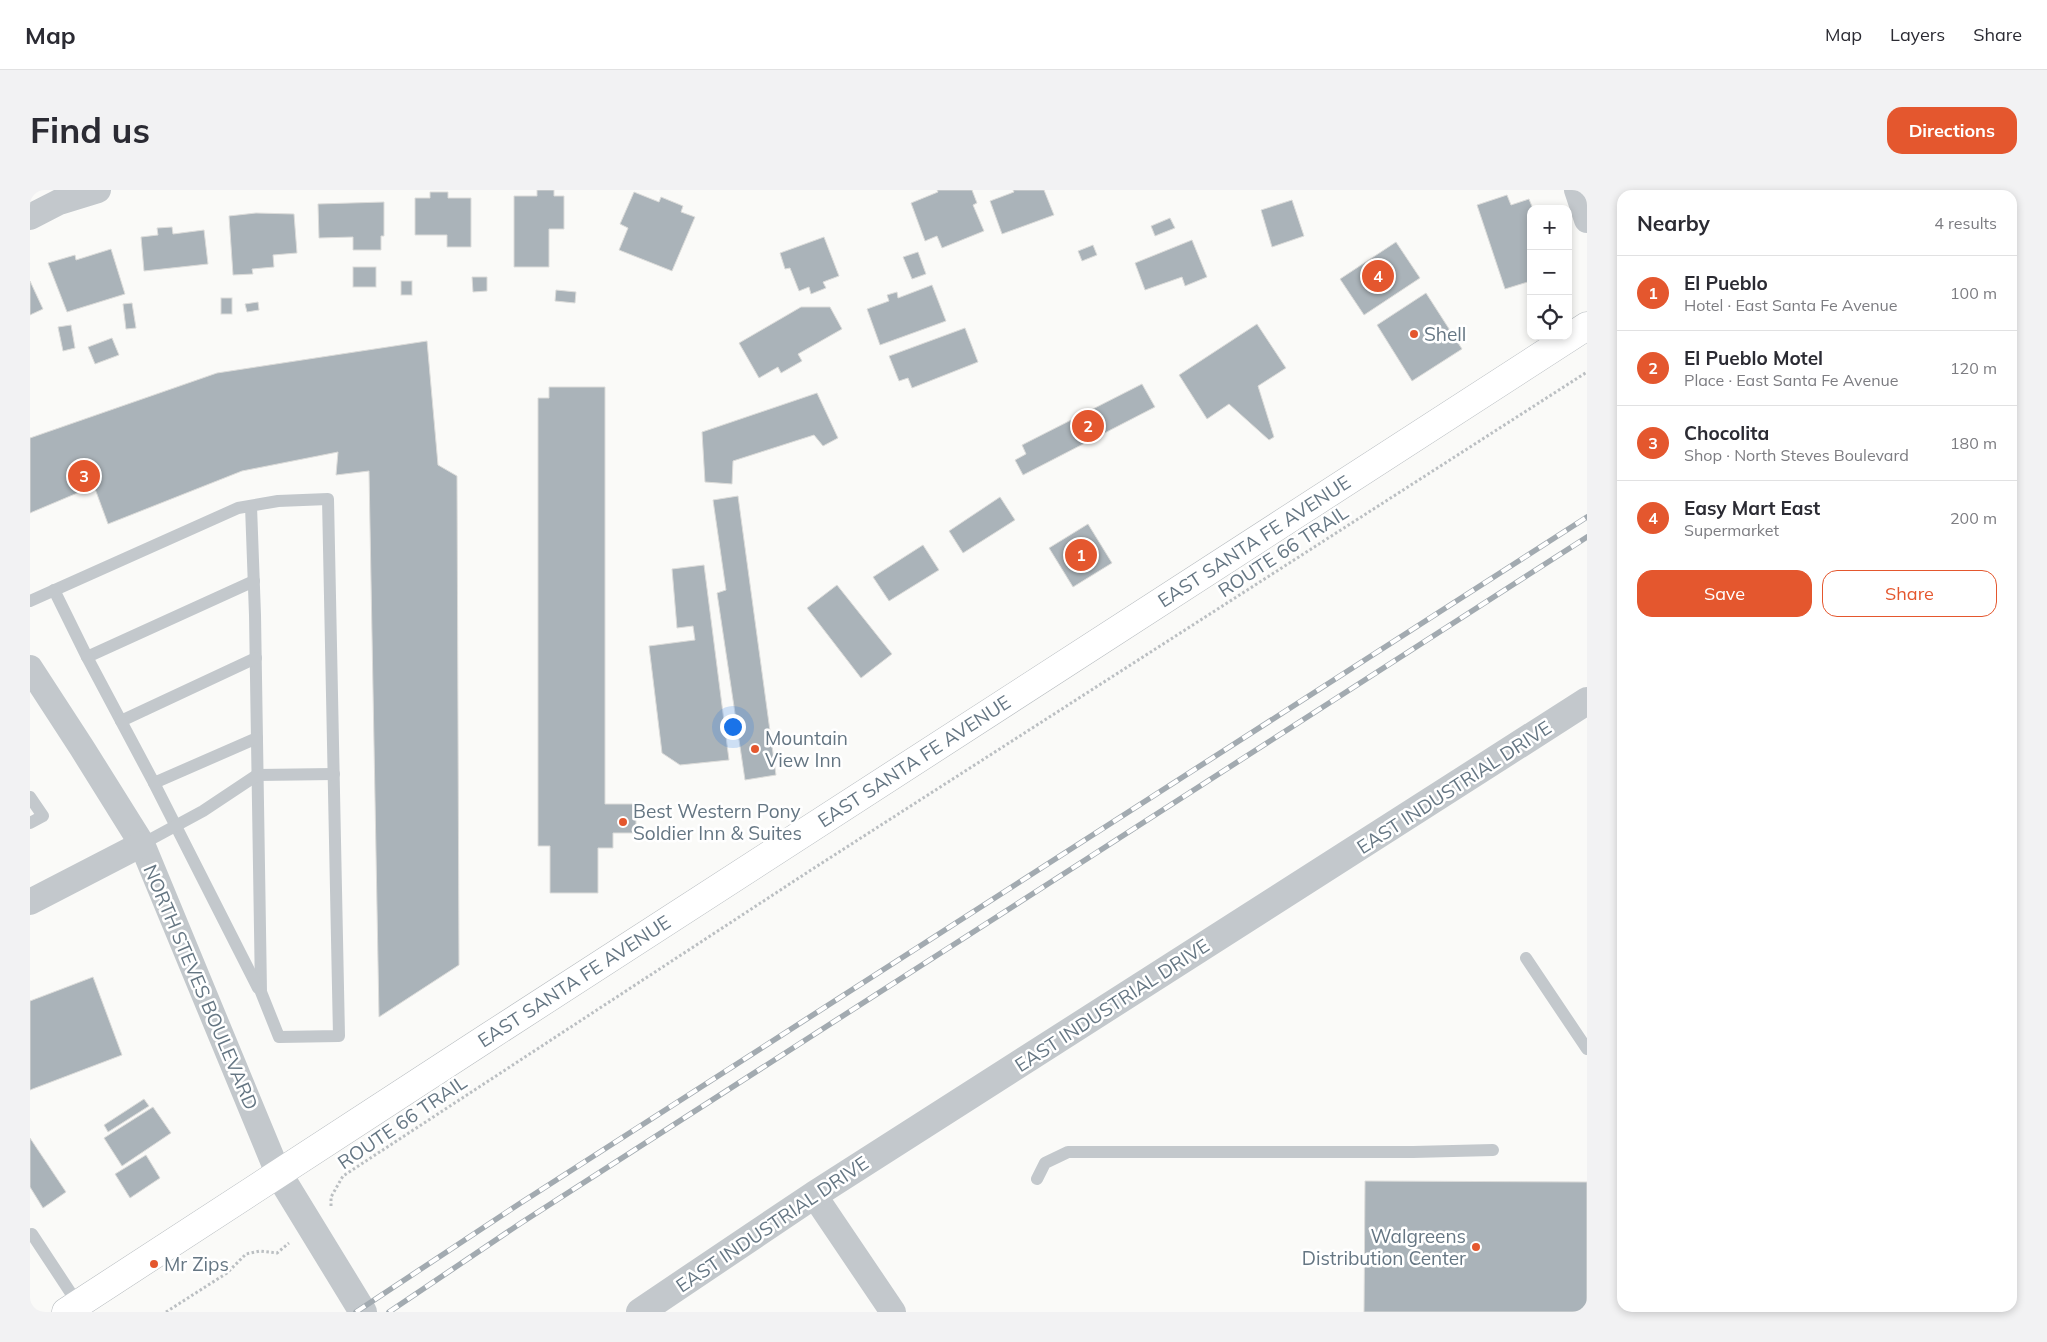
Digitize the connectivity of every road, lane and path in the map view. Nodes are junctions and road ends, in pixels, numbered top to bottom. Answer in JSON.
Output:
{"nodes":[{"id":1,"x":98,"y":190,"type":"edge"},
{"id":2,"x":1577,"y":190,"type":"edge"},
{"id":3,"x":30,"y":217,"type":"edge"},
{"id":4,"x":1587,"y":220,"type":"edge"},
{"id":5,"x":1587,"y":326,"type":"edge"},
{"id":6,"x":1587,"y":372,"type":"edge"},
{"id":7,"x":251,"y":506,"type":"junction"},
{"id":8,"x":254,"y":581,"type":"junction"},
{"id":9,"x":54,"y":590,"type":"junction"},
{"id":10,"x":30,"y":601,"type":"edge"},
{"id":11,"x":87,"y":657,"type":"junction"},
{"id":12,"x":256,"y":658,"type":"junction"},
{"id":13,"x":30,"y":668,"type":"edge"},
{"id":14,"x":1587,"y":701,"type":"edge"},
{"id":15,"x":121,"y":721,"type":"junction"},
{"id":16,"x":257,"y":738,"type":"junction"},
{"id":17,"x":334,"y":774,"type":"junction"},
{"id":18,"x":258,"y":775,"type":"junction"},
{"id":19,"x":154,"y":783,"type":"junction"},
{"id":20,"x":30,"y":797,"type":"edge"},
{"id":21,"x":30,"y":823,"type":"edge"},
{"id":22,"x":176,"y":825,"type":"junction"},
{"id":23,"x":142,"y":844,"type":"junction"},
{"id":24,"x":30,"y":902,"type":"edge"},
{"id":25,"x":1526,"y":958,"type":"dead end"},
{"id":26,"x":261,"y":992,"type":"junction"},
{"id":27,"x":1587,"y":1049,"type":"edge"},
{"id":28,"x":1494,"y":1150,"type":"dead end"},
{"id":29,"x":278,"y":1173,"type":"junction"},
{"id":30,"x":1037,"y":1179,"type":"dead end"},
{"id":31,"x":814,"y":1195,"type":"junction"},
{"id":32,"x":331,"y":1206,"type":"dead end"},
{"id":33,"x":30,"y":1235,"type":"edge"},
{"id":34,"x":277,"y":1254,"type":"dead end"},
{"id":35,"x":72,"y":1308,"type":"edge"},
{"id":36,"x":166,"y":1312,"type":"edge"},
{"id":37,"x":363,"y":1312,"type":"edge"},
{"id":38,"x":640,"y":1312,"type":"edge"},
{"id":39,"x":894,"y":1312,"type":"edge"}],
"edges":[{"from":1,"to":3,"type":"street"},
{"from":2,"to":4,"type":"street"},
{"from":5,"to":29,"type":"main road","name":"EAST SANTA FE AVENUE"},
{"from":6,"to":32,"type":"path","name":"ROUTE 66 TRAIL"},
{"from":7,"to":8,"type":"lane"},
{"from":7,"to":9,"type":"lane"},
{"from":7,"to":17,"type":"lane"},
{"from":8,"to":11,"type":"lane"},
{"from":8,"to":12,"type":"lane"},
{"from":9,"to":10,"type":"lane"},
{"from":9,"to":11,"type":"lane"},
{"from":11,"to":15,"type":"lane"},
{"from":12,"to":15,"type":"lane"},
{"from":12,"to":16,"type":"lane"},
{"from":13,"to":23,"type":"street","name":"NORTH STEVES BOULEVARD"},
{"from":14,"to":31,"type":"street","name":"EAST INDUSTRIAL DRIVE"},
{"from":15,"to":19,"type":"lane"},
{"from":16,"to":18,"type":"lane"},
{"from":16,"to":19,"type":"lane"},
{"from":17,"to":18,"type":"lane"},
{"from":17,"to":26,"type":"lane"},
{"from":18,"to":22,"type":"lane"},
{"from":18,"to":26,"type":"lane"},
{"from":19,"to":22,"type":"lane"},
{"from":20,"to":21,"type":"lane"},
{"from":22,"to":23,"type":"lane"},
{"from":22,"to":26,"type":"lane"},
{"from":23,"to":24,"type":"street"},
{"from":23,"to":29,"type":"street","name":"NORTH STEVES BOULEVARD"},
{"from":25,"to":27,"type":"lane"},
{"from":28,"to":30,"type":"lane"},
{"from":29,"to":35,"type":"main road","name":"EAST SANTA FE AVENUE"},
{"from":29,"to":37,"type":"street","name":"NORTH STEVES BOULEVARD"},
{"from":31,"to":38,"type":"street","name":"EAST INDUSTRIAL DRIVE"},
{"from":31,"to":39,"type":"street"},
{"from":33,"to":35,"type":"lane"},
{"from":34,"to":36,"type":"path"}]}
